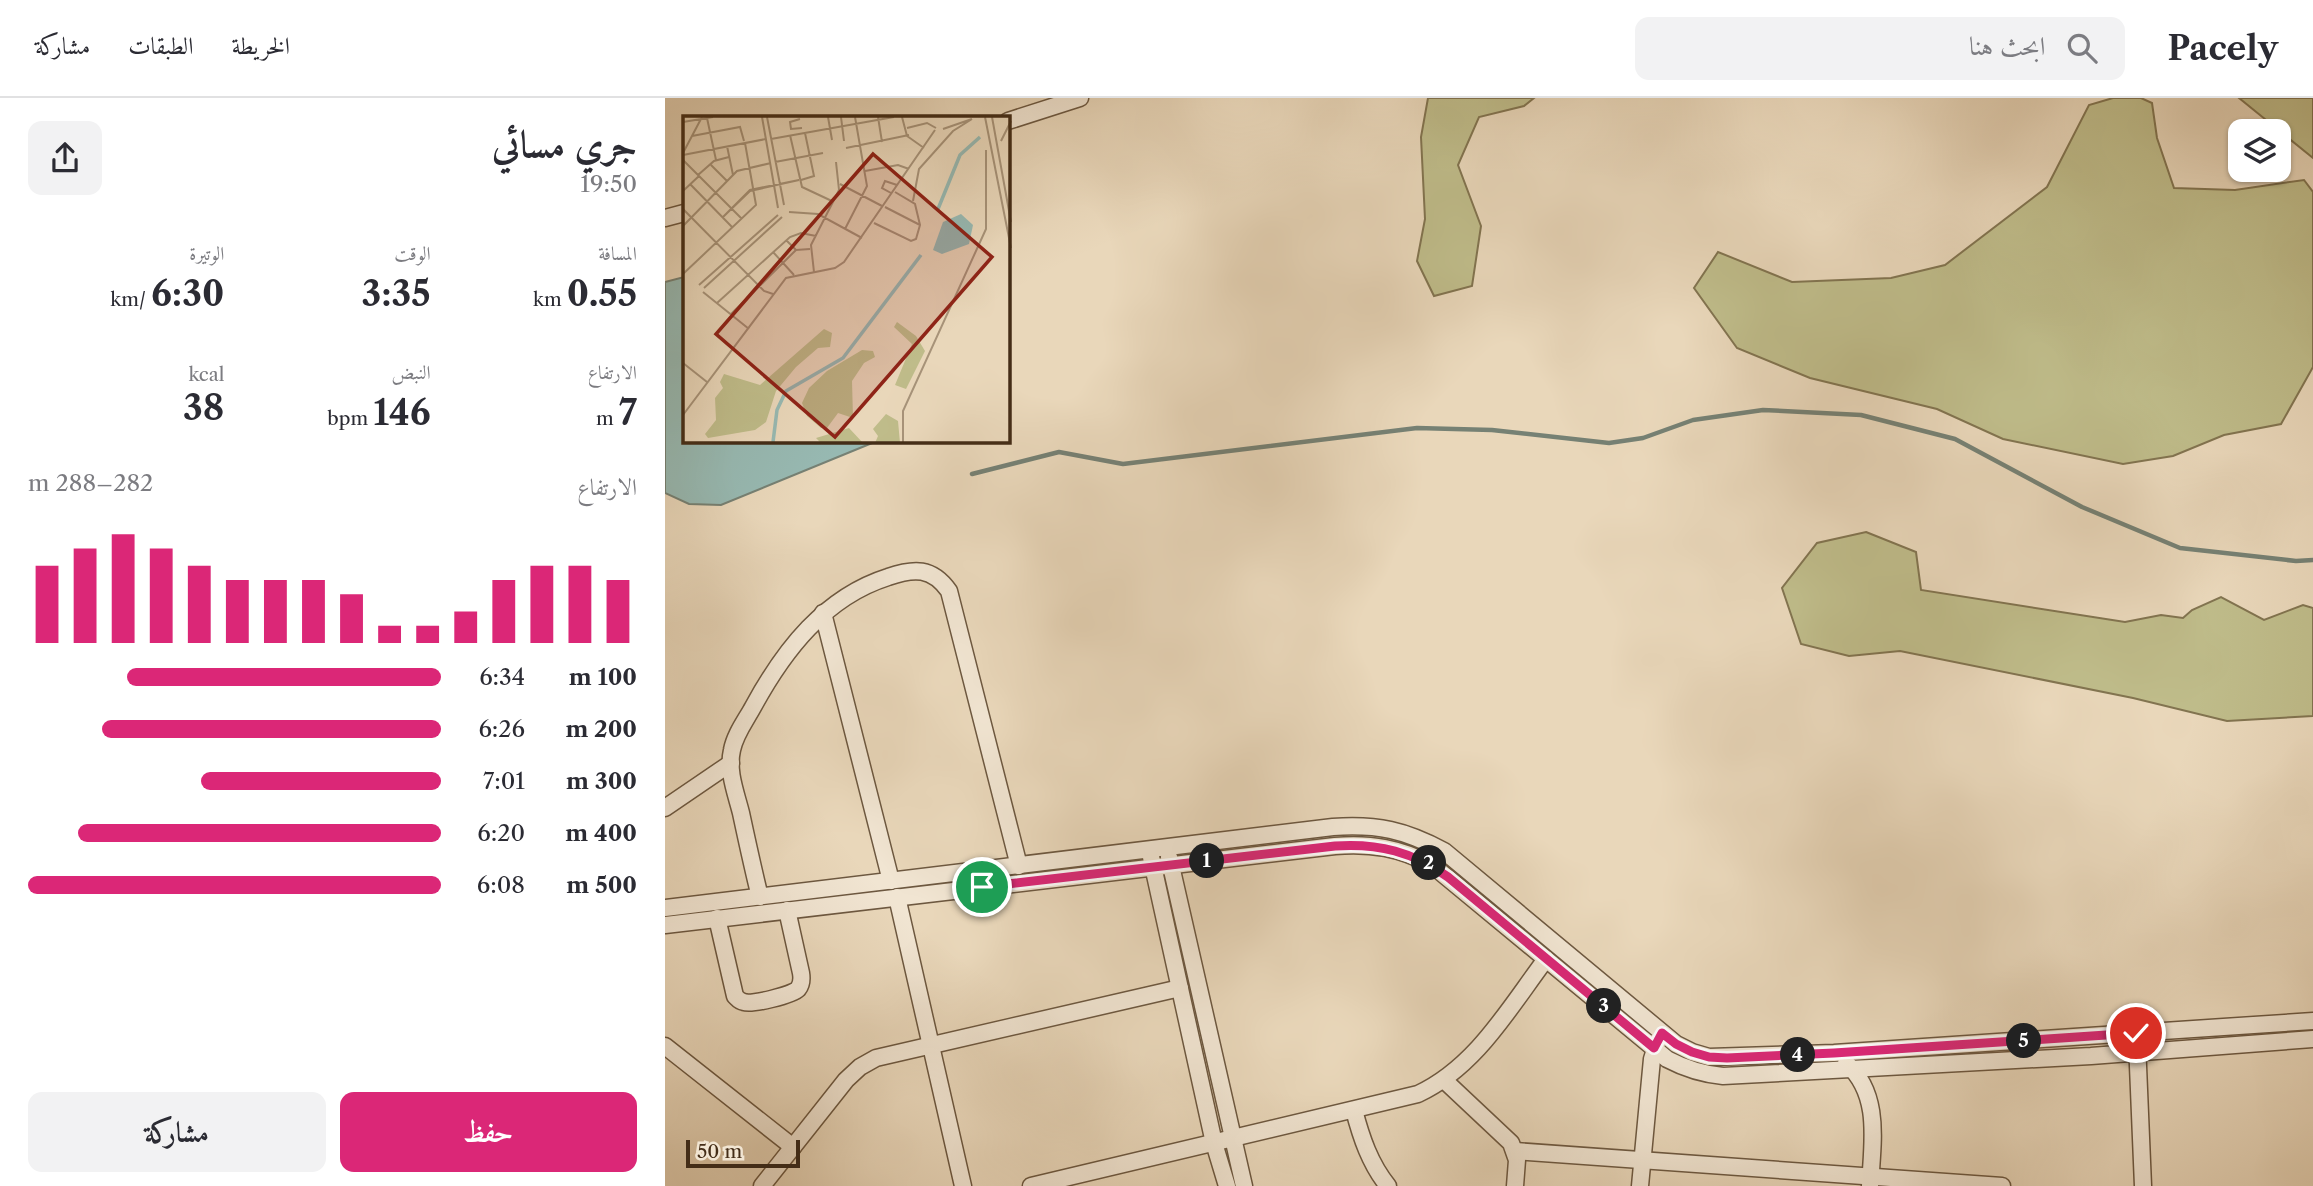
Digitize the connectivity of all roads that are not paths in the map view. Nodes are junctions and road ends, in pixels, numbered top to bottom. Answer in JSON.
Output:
{"nodes":[{"id":1,"x":1080,"y":98,"type":"edge"},
{"id":2,"x":1010,"y":120,"type":"edge"},
{"id":3,"x":683,"y":213,"type":"edge"},
{"id":4,"x":665,"y":218,"type":"edge"},
{"id":5,"x":823,"y":613,"type":"junction"},
{"id":6,"x":731,"y":763,"type":"junction"},
{"id":7,"x":665,"y":808,"type":"edge"},
{"id":8,"x":1169,"y":857,"type":"junction"},
{"id":9,"x":1152,"y":859,"type":"junction"},
{"id":10,"x":1019,"y":866,"type":"junction"},
{"id":11,"x":891,"y":881,"type":"junction"},
{"id":12,"x":760,"y":897,"type":"junction"},
{"id":13,"x":897,"y":897,"type":"junction"},
{"id":14,"x":665,"y":908,"type":"edge"},
{"id":15,"x":787,"y":910,"type":"junction"},
{"id":16,"x":717,"y":918,"type":"junction"},
{"id":17,"x":665,"y":925,"type":"edge"},
{"id":18,"x":1546,"y":959,"type":"junction"},
{"id":19,"x":1180,"y":988,"type":"junction"},
{"id":20,"x":2313,"y":1021,"type":"edge"},
{"id":21,"x":1662,"y":1033,"type":"junction"},
{"id":22,"x":2136,"y":1033,"type":"junction"},
{"id":23,"x":2313,"y":1039,"type":"edge"},
{"id":24,"x":930,"y":1044,"type":"junction"},
{"id":25,"x":665,"y":1046,"type":"edge"},
{"id":26,"x":1654,"y":1048,"type":"junction"},
{"id":27,"x":2137,"y":1052,"type":"junction"},
{"id":28,"x":1834,"y":1053,"type":"junction"},
{"id":29,"x":1853,"y":1069,"type":"junction"},
{"id":30,"x":1444,"y":1080,"type":"junction"},
{"id":31,"x":1354,"y":1110,"type":"junction"},
{"id":32,"x":1233,"y":1139,"type":"junction"},
{"id":33,"x":1215,"y":1143,"type":"junction"},
{"id":34,"x":793,"y":1147,"type":"junction"},
{"id":35,"x":1515,"y":1151,"type":"junction"},
{"id":36,"x":1642,"y":1160,"type":"junction"},
{"id":37,"x":1096,"y":1178,"type":"edge"},
{"id":38,"x":1870,"y":1181,"type":"edge"},
{"id":39,"x":762,"y":1186,"type":"edge"},
{"id":40,"x":963,"y":1186,"type":"edge"},
{"id":41,"x":1031,"y":1186,"type":"edge"},
{"id":42,"x":1227,"y":1186,"type":"edge"},
{"id":43,"x":1244,"y":1186,"type":"edge"},
{"id":44,"x":1388,"y":1186,"type":"edge"},
{"id":45,"x":1515,"y":1186,"type":"edge"},
{"id":46,"x":1640,"y":1186,"type":"edge"},
{"id":47,"x":2002,"y":1186,"type":"edge"},
{"id":48,"x":2143,"y":1186,"type":"edge"}],
"edges":[{"from":1,"to":2,"type":"street"},
{"from":3,"to":4,"type":"street"},
{"from":5,"to":6,"type":"street"},
{"from":5,"to":10,"type":"street"},
{"from":5,"to":11,"type":"street"},
{"from":6,"to":7,"type":"street"},
{"from":6,"to":12,"type":"street"},
{"from":8,"to":9,"type":"street"},
{"from":8,"to":18,"type":"street"},
{"from":8,"to":21,"type":"street"},
{"from":8,"to":32,"type":"street"},
{"from":9,"to":10,"type":"street"},
{"from":9,"to":13,"type":"street"},
{"from":9,"to":19,"type":"street"},
{"from":10,"to":11,"type":"street"},
{"from":11,"to":12,"type":"street"},
{"from":12,"to":14,"type":"street"},
{"from":13,"to":15,"type":"street"},
{"from":13,"to":24,"type":"street"},
{"from":15,"to":16,"type":"street"},
{"from":15,"to":16,"type":"street"},
{"from":16,"to":17,"type":"street"},
{"from":18,"to":26,"type":"street"},
{"from":18,"to":30,"type":"street"},
{"from":19,"to":24,"type":"street"},
{"from":19,"to":33,"type":"street"},
{"from":20,"to":22,"type":"street"},
{"from":21,"to":26,"type":"street"},
{"from":21,"to":28,"type":"street"},
{"from":22,"to":27,"type":"street"},
{"from":22,"to":28,"type":"street"},
{"from":23,"to":27,"type":"street"},
{"from":24,"to":34,"type":"street"},
{"from":24,"to":40,"type":"street"},
{"from":25,"to":34,"type":"street"},
{"from":26,"to":29,"type":"street"},
{"from":26,"to":36,"type":"street"},
{"from":27,"to":29,"type":"street"},
{"from":27,"to":48,"type":"street"},
{"from":28,"to":29,"type":"street"},
{"from":29,"to":38,"type":"street"},
{"from":30,"to":31,"type":"street"},
{"from":30,"to":35,"type":"street"},
{"from":31,"to":32,"type":"street"},
{"from":31,"to":44,"type":"street"},
{"from":32,"to":33,"type":"street"},
{"from":32,"to":43,"type":"street"},
{"from":33,"to":37,"type":"street"},
{"from":33,"to":42,"type":"street"},
{"from":34,"to":39,"type":"street"},
{"from":35,"to":36,"type":"street"},
{"from":35,"to":45,"type":"street"},
{"from":36,"to":38,"type":"street"},
{"from":36,"to":46,"type":"street"},
{"from":37,"to":41,"type":"street"},
{"from":38,"to":47,"type":"street"}]}
